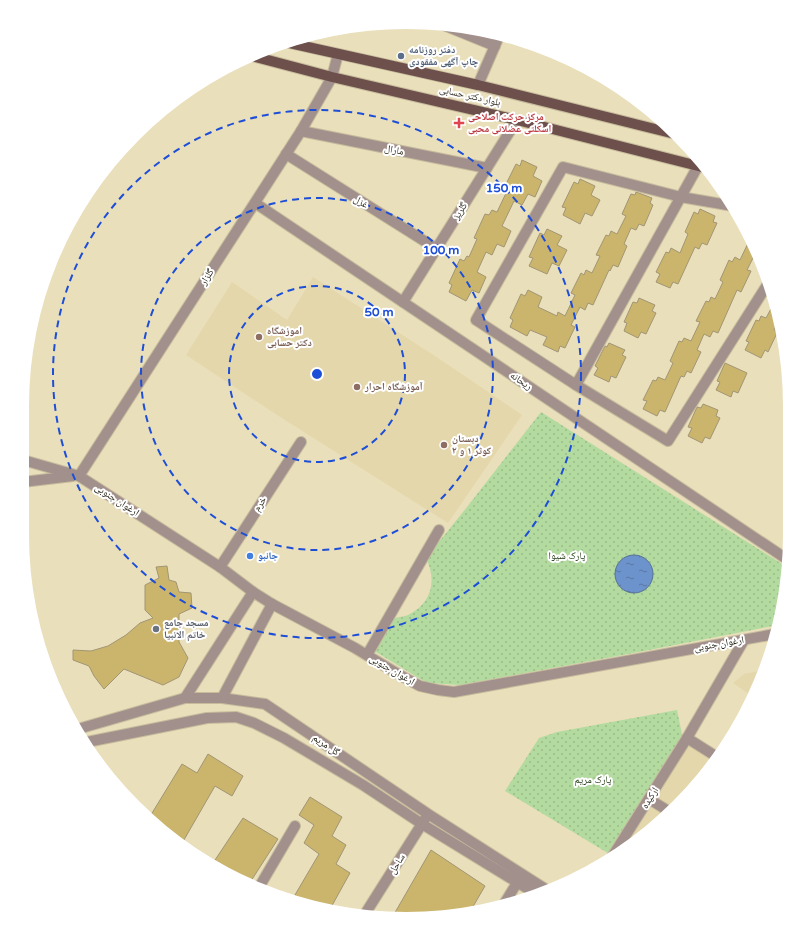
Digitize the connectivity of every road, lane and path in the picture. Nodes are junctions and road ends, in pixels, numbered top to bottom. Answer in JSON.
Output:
{"nodes":[{"id":1,"x":464,"y":33,"type":"edge"},
{"id":2,"x":497,"y":40,"type":"edge"},
{"id":3,"x":298,"y":45,"type":"edge"},
{"id":4,"x":495,"y":46,"type":"junction"},
{"id":5,"x":338,"y":54,"type":"junction"},
{"id":6,"x":261,"y":58,"type":"edge"},
{"id":7,"x":332,"y":77,"type":"junction"},
{"id":8,"x":478,"y":85,"type":"junction"},
{"id":9,"x":517,"y":120,"type":"junction"},
{"id":10,"x":301,"y":131,"type":"junction"},
{"id":11,"x":664,"y":131,"type":"edge"},
{"id":12,"x":286,"y":154,"type":"junction"},
{"id":13,"x":696,"y":166,"type":"edge"},
{"id":14,"x":487,"y":168,"type":"junction"},
{"id":15,"x":700,"y":170,"type":"edge"},
{"id":16,"x":681,"y":197,"type":"junction"},
{"id":17,"x":255,"y":203,"type":"junction"},
{"id":18,"x":724,"y":204,"type":"edge"},
{"id":19,"x":437,"y":249,"type":"junction"},
{"id":20,"x":764,"y":289,"type":"edge"},
{"id":21,"x":403,"y":302,"type":"junction"},
{"id":22,"x":576,"y":385,"type":"junction"},
{"id":23,"x":301,"y":442,"type":"dead end"},
{"id":24,"x":29,"y":462,"type":"edge"},
{"id":25,"x":79,"y":476,"type":"junction"},
{"id":26,"x":29,"y":481,"type":"edge"},
{"id":27,"x":439,"y":530,"type":"dead end"},
{"id":28,"x":782,"y":556,"type":"edge"},
{"id":29,"x":220,"y":567,"type":"junction"},
{"id":30,"x":253,"y":592,"type":"junction"},
{"id":31,"x":272,"y":604,"type":"junction"},
{"id":32,"x":769,"y":635,"type":"edge"},
{"id":33,"x":744,"y":640,"type":"junction"},
{"id":34,"x":367,"y":655,"type":"junction"},
{"id":35,"x":185,"y":698,"type":"junction"},
{"id":36,"x":222,"y":698,"type":"junction"},
{"id":37,"x":82,"y":728,"type":"edge"},
{"id":38,"x":687,"y":738,"type":"junction"},
{"id":39,"x":91,"y":741,"type":"edge"},
{"id":40,"x":712,"y":754,"type":"edge"},
{"id":41,"x":649,"y":799,"type":"junction"},
{"id":42,"x":665,"y":809,"type":"edge"},
{"id":43,"x":428,"y":814,"type":"junction"},
{"id":44,"x":422,"y":824,"type":"junction"},
{"id":45,"x":295,"y":826,"type":"dead end"},
{"id":46,"x":620,"y":845,"type":"edge"},
{"id":47,"x":520,"y":878,"type":"junction"},
{"id":48,"x":262,"y":883,"type":"edge"},
{"id":49,"x":540,"y":887,"type":"edge"},
{"id":50,"x":533,"y":890,"type":"edge"},
{"id":51,"x":508,"y":898,"type":"edge"},
{"id":52,"x":368,"y":910,"type":"edge"}],
"edges":[{"from":1,"to":4,"type":"street"},
{"from":2,"to":4,"type":"street"},
{"from":3,"to":5,"type":"main road","name":"بلوار دکتر حسابی"},
{"from":4,"to":8,"type":"street"},
{"from":5,"to":7,"type":"street","name":"گلزار"},
{"from":5,"to":8,"type":"main road","name":"بلوار دکتر حسابی"},
{"from":6,"to":7,"type":"main road","name":"بلوار دکتر حسابی"},
{"from":7,"to":9,"type":"main road","name":"بلوار دکتر حسابی"},
{"from":7,"to":10,"type":"street","name":"گلزار"},
{"from":8,"to":11,"type":"main road","name":"بلوار دکتر حسابی"},
{"from":9,"to":13,"type":"main road","name":"بلوار دکتر حسابی"},
{"from":9,"to":14,"type":"street","name":"گلریز"},
{"from":10,"to":12,"type":"street","name":"گلزار"},
{"from":10,"to":14,"type":"street","name":"مارال"},
{"from":12,"to":17,"type":"street","name":"گلزار"},
{"from":12,"to":19,"type":"street","name":"غزل"},
{"from":14,"to":19,"type":"street","name":"گلریز"},
{"from":15,"to":16,"type":"street"},
{"from":16,"to":18,"type":"street"},
{"from":16,"to":22,"type":"street"},
{"from":16,"to":22,"type":"street"},
{"from":17,"to":21,"type":"street","name":"ریحانه"},
{"from":17,"to":25,"type":"street","name":"گلزار"},
{"from":19,"to":21,"type":"street","name":"گلریز"},
{"from":20,"to":22,"type":"street"},
{"from":21,"to":28,"type":"street","name":"ریحانه"},
{"from":23,"to":29,"type":"street","name":"خرم"},
{"from":24,"to":25,"type":"street","name":"ارغوان جنوبی"},
{"from":25,"to":26,"type":"street"},
{"from":25,"to":29,"type":"street","name":"ارغوان جنوبی"},
{"from":27,"to":34,"type":"street"},
{"from":29,"to":30,"type":"street","name":"ارغوان جنوبی"},
{"from":30,"to":31,"type":"street","name":"ارغوان جنوبی"},
{"from":30,"to":35,"type":"street"},
{"from":31,"to":34,"type":"street","name":"ارغوان جنوبی"},
{"from":31,"to":36,"type":"street"},
{"from":32,"to":33,"type":"street","name":"ارغوان جنوبی"},
{"from":33,"to":34,"type":"street","name":"ارغوان جنوبی"},
{"from":33,"to":38,"type":"street","name":"ارکیده"},
{"from":35,"to":36,"type":"street","name":"گل مریم"},
{"from":35,"to":37,"type":"street","name":"گل مریم"},
{"from":36,"to":43,"type":"street","name":"گل مریم"},
{"from":38,"to":40,"type":"street"},
{"from":38,"to":41,"type":"street","name":"ارکیده"},
{"from":39,"to":44,"type":"street","name":"گل مریم"},
{"from":41,"to":42,"type":"street"},
{"from":41,"to":46,"type":"street","name":"ارکیده"},
{"from":43,"to":44,"type":"street","name":"ساحل"},
{"from":43,"to":47,"type":"street","name":"گل مریم"},
{"from":44,"to":47,"type":"street","name":"گل مریم"},
{"from":44,"to":52,"type":"street","name":"ساحل"},
{"from":45,"to":48,"type":"street"},
{"from":47,"to":49,"type":"street","name":"گل مریم"},
{"from":47,"to":50,"type":"street","name":"گل مریم"},
{"from":47,"to":51,"type":"street"}]}
